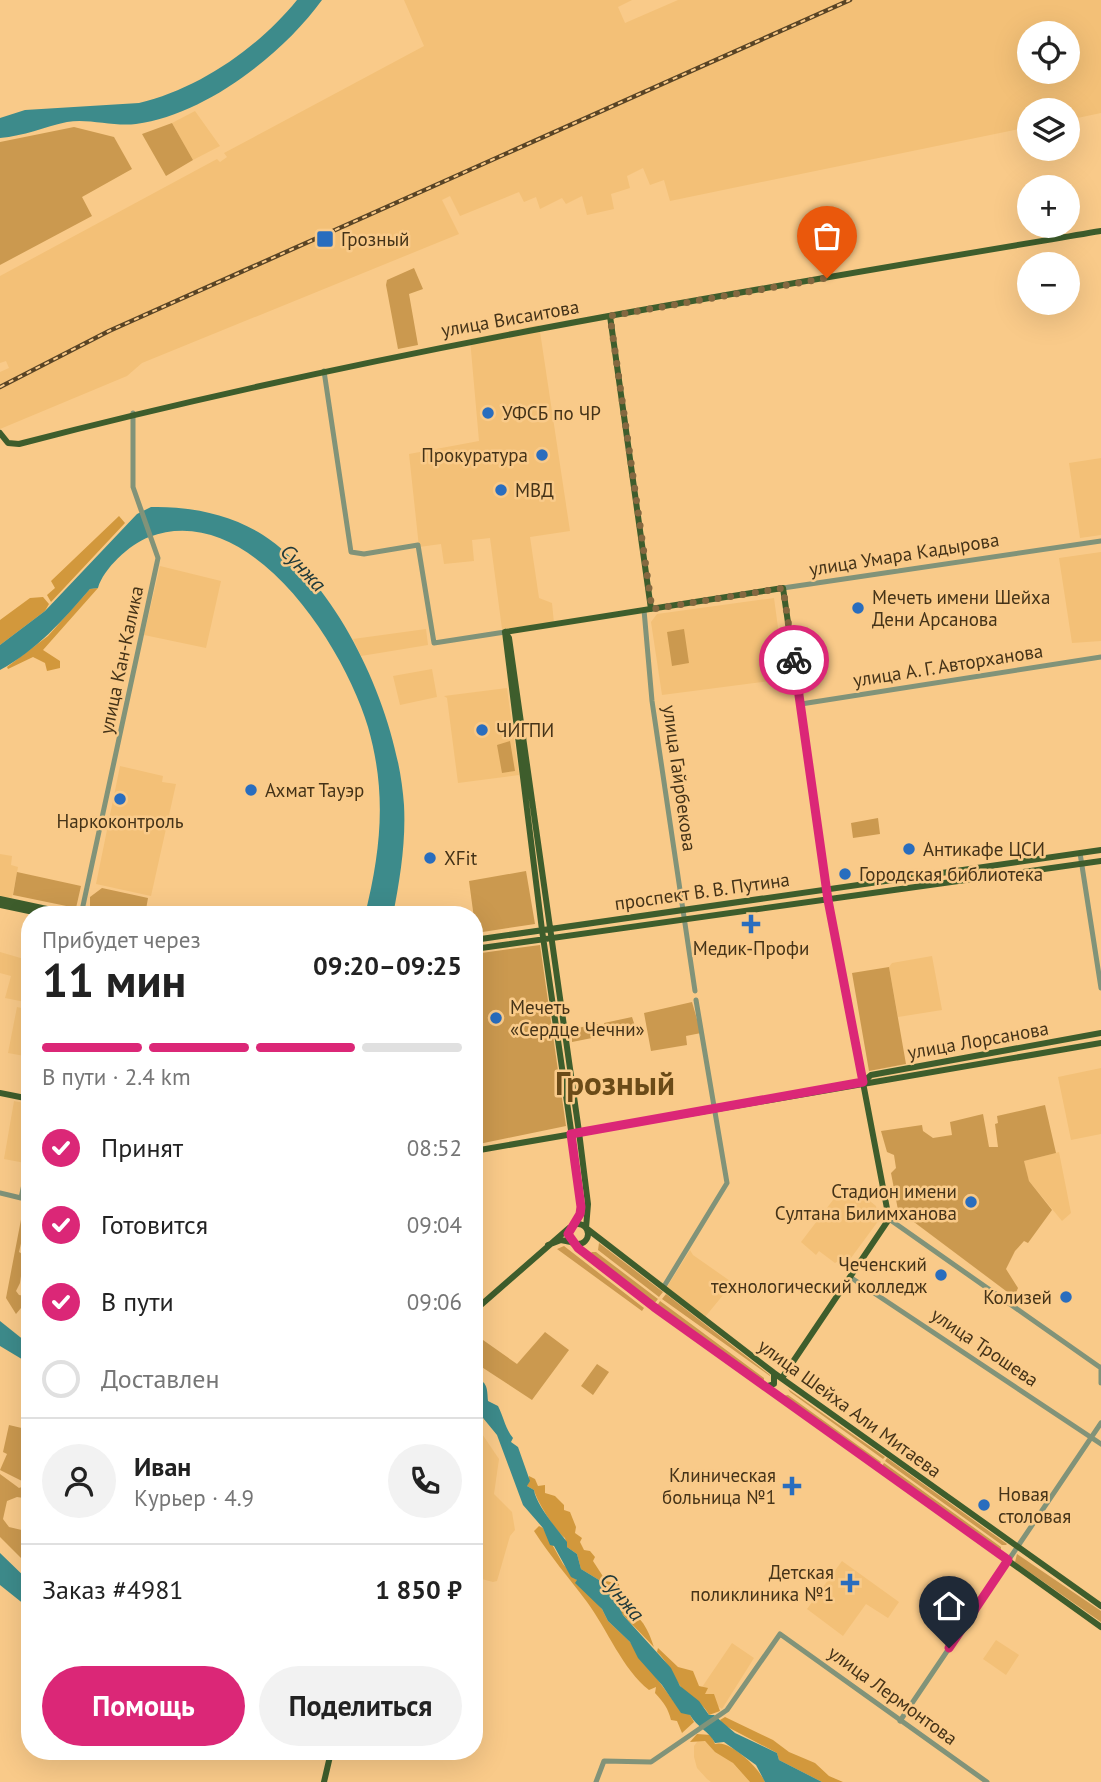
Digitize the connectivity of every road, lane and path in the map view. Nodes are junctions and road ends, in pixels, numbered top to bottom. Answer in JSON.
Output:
{"nodes":[{"id":1,"x":1101,"y":231,"type":"edge"},
{"id":2,"x":610,"y":316,"type":"junction"},
{"id":3,"x":324,"y":371,"type":"junction"},
{"id":4,"x":133,"y":413,"type":"junction"},
{"id":5,"x":0,"y":433,"type":"edge"},
{"id":6,"x":1101,"y":541,"type":"edge"},
{"id":7,"x":783,"y":588,"type":"junction"},
{"id":8,"x":648,"y":609,"type":"junction"},
{"id":9,"x":505,"y":632,"type":"junction"},
{"id":10,"x":1101,"y":657,"type":"edge"},
{"id":11,"x":801,"y":704,"type":"junction"},
{"id":12,"x":1101,"y":850,"type":"edge"},
{"id":13,"x":1080,"y":853,"type":"junction"},
{"id":14,"x":1101,"y":861,"type":"edge"},
{"id":15,"x":1082,"y":863,"type":"junction"},
{"id":16,"x":827,"y":888,"type":"junction"},
{"id":17,"x":0,"y":899,"type":"edge"},
{"id":18,"x":828,"y":900,"type":"junction"},
{"id":19,"x":0,"y":905,"type":"edge"},
{"id":20,"x":33,"y":906,"type":"edge"},
{"id":21,"x":83,"y":906,"type":"edge"},
{"id":22,"x":21,"y":909,"type":"edge"},
{"id":23,"x":683,"y":909,"type":"junction"},
{"id":24,"x":684,"y":920,"type":"junction"},
{"id":25,"x":545,"y":930,"type":"junction"},
{"id":26,"x":483,"y":939,"type":"edge"},
{"id":27,"x":547,"y":940,"type":"junction"},
{"id":28,"x":483,"y":948,"type":"edge"},
{"id":29,"x":1101,"y":988,"type":"edge"},
{"id":30,"x":695,"y":991,"type":"dead end"},
{"id":31,"x":696,"y":1000,"type":"dead end"},
{"id":32,"x":1101,"y":1033,"type":"edge"},
{"id":33,"x":1101,"y":1043,"type":"edge"},
{"id":34,"x":863,"y":1082,"type":"junction"},
{"id":35,"x":0,"y":1093,"type":"edge"},
{"id":36,"x":21,"y":1097,"type":"edge"},
{"id":37,"x":717,"y":1108,"type":"junction"},
{"id":38,"x":579,"y":1132,"type":"junction"},
{"id":39,"x":571,"y":1134,"type":"junction"},
{"id":40,"x":483,"y":1149,"type":"edge"},
{"id":41,"x":0,"y":1193,"type":"edge"},
{"id":42,"x":21,"y":1194,"type":"edge"},
{"id":43,"x":889,"y":1219,"type":"junction"},
{"id":44,"x":571,"y":1227,"type":"junction"},
{"id":45,"x":586,"y":1228,"type":"junction"},
{"id":46,"x":571,"y":1242,"type":"junction"},
{"id":47,"x":548,"y":1245,"type":"junction"},
{"id":48,"x":850,"y":1277,"type":"junction"},
{"id":49,"x":663,"y":1288,"type":"junction"},
{"id":50,"x":483,"y":1303,"type":"edge"},
{"id":51,"x":1101,"y":1367,"type":"edge"},
{"id":52,"x":774,"y":1373,"type":"junction"},
{"id":53,"x":782,"y":1378,"type":"junction"},
{"id":54,"x":1101,"y":1383,"type":"edge"},
{"id":55,"x":790,"y":1385,"type":"junction"},
{"id":56,"x":764,"y":1387,"type":"junction"},
{"id":57,"x":780,"y":1398,"type":"junction"},
{"id":58,"x":1101,"y":1423,"type":"edge"},
{"id":59,"x":1090,"y":1437,"type":"junction"},
{"id":60,"x":1101,"y":1444,"type":"edge"},
{"id":61,"x":1017,"y":1547,"type":"junction"},
{"id":62,"x":1008,"y":1560,"type":"junction"},
{"id":63,"x":1101,"y":1606,"type":"edge"},
{"id":64,"x":1101,"y":1627,"type":"edge"},
{"id":65,"x":900,"y":1721,"type":"junction"},
{"id":66,"x":329,"y":1760,"type":"edge"},
{"id":67,"x":324,"y":1782,"type":"edge"},
{"id":68,"x":596,"y":1782,"type":"edge"},
{"id":69,"x":987,"y":1782,"type":"edge"}],
"edges":[{"from":1,"to":2,"type":"main road","name":"улица Висаитова"},
{"from":2,"to":3,"type":"main road","name":"улица Висаитова"},
{"from":2,"to":8,"type":"main road","name":"улица Гайрбекова"},
{"from":3,"to":4,"type":"main road","name":"улица Висаитова"},
{"from":3,"to":9,"type":"street"},
{"from":4,"to":5,"type":"main road","name":"улица Висаитова"},
{"from":4,"to":21,"type":"street","name":"улица Кан-Калика"},
{"from":6,"to":7,"type":"street","name":"улица Умара Кадырова"},
{"from":7,"to":8,"type":"main road","name":"улица Умара Кадырова"},
{"from":7,"to":11,"type":"main road"},
{"from":8,"to":9,"type":"main road","name":"улица Умара Кадырова"},
{"from":8,"to":23,"type":"street","name":"улица Гайрбекова"},
{"from":9,"to":25,"type":"main road"},
{"from":10,"to":11,"type":"street","name":"улица А. Г. Авторханова"},
{"from":11,"to":16,"type":"main road"},
{"from":12,"to":13,"type":"main road","name":"проспект В. В. Путина"},
{"from":13,"to":15,"type":"street"},
{"from":13,"to":16,"type":"main road","name":"проспект В. В. Путина"},
{"from":14,"to":15,"type":"main road","name":"проспект В. В. Путина"},
{"from":15,"to":18,"type":"main road","name":"проспект В. В. Путина"},
{"from":15,"to":29,"type":"street"},
{"from":16,"to":18,"type":"main road"},
{"from":16,"to":23,"type":"main road","name":"проспект В. В. Путина"},
{"from":17,"to":20,"type":"main road"},
{"from":18,"to":24,"type":"main road","name":"проспект В. В. Путина"},
{"from":18,"to":34,"type":"main road"},
{"from":19,"to":22,"type":"main road"},
{"from":23,"to":24,"type":"street","name":"улица Гайрбекова"},
{"from":23,"to":25,"type":"main road","name":"проспект В. В. Путина"},
{"from":24,"to":27,"type":"main road","name":"проспект В. В. Путина"},
{"from":24,"to":30,"type":"street","name":"улица Гайрбекова"},
{"from":25,"to":26,"type":"main road","name":"проспект В. В. Путина"},
{"from":25,"to":27,"type":"main road"},
{"from":27,"to":28,"type":"main road","name":"проспект В. В. Путина"},
{"from":27,"to":38,"type":"main road"},
{"from":27,"to":39,"type":"main road"},
{"from":31,"to":37,"type":"street"},
{"from":32,"to":34,"type":"main road","name":"улица Лорсанова"},
{"from":33,"to":34,"type":"main road","name":"улица Лорсанова"},
{"from":34,"to":37,"type":"main road","name":"улица Лорсанова"},
{"from":34,"to":43,"type":"main road"},
{"from":35,"to":36,"type":"main road"},
{"from":37,"to":38,"type":"main road","name":"улица Лорсанова"},
{"from":37,"to":49,"type":"street"},
{"from":38,"to":39,"type":"main road","name":"улица Лорсанова"},
{"from":38,"to":45,"type":"main road"},
{"from":39,"to":40,"type":"main road","name":"улица Лорсанова"},
{"from":39,"to":44,"type":"main road"},
{"from":41,"to":42,"type":"street"},
{"from":43,"to":48,"type":"main road"},
{"from":43,"to":51,"type":"street"},
{"from":44,"to":45,"type":"main road"},
{"from":44,"to":46,"type":"main road"},
{"from":44,"to":47,"type":"main road"},
{"from":45,"to":46,"type":"main road"},
{"from":45,"to":49,"type":"main road","name":"улица Шейха Али Митаева"},
{"from":46,"to":47,"type":"main road"},
{"from":46,"to":56,"type":"main road","name":"улица Шейха Али Митаева"},
{"from":47,"to":50,"type":"main road"},
{"from":48,"to":53,"type":"main road"},
{"from":48,"to":59,"type":"street","name":"улица Трошева"},
{"from":49,"to":52,"type":"main road","name":"улица Шейха Али Митаева"},
{"from":51,"to":54,"type":"street"},
{"from":52,"to":53,"type":"main road","name":"улица Шейха Али Митаева"},
{"from":52,"to":56,"type":"main road"},
{"from":53,"to":55,"type":"main road","name":"улица Шейха Али Митаева"},
{"from":55,"to":57,"type":"main road"},
{"from":55,"to":61,"type":"main road","name":"улица Шейха Али Митаева"},
{"from":56,"to":57,"type":"main road","name":"улица Шейха Али Митаева"},
{"from":57,"to":62,"type":"main road","name":"улица Шейха Али Митаева"},
{"from":58,"to":59,"type":"street"},
{"from":59,"to":60,"type":"street","name":"улица Трошева"},
{"from":59,"to":61,"type":"street"},
{"from":61,"to":62,"type":"street"},
{"from":61,"to":63,"type":"main road","name":"улица Шейха Али Митаева"},
{"from":62,"to":64,"type":"main road","name":"улица Шейха Али Митаева"},
{"from":62,"to":65,"type":"street"},
{"from":65,"to":68,"type":"street","name":"улица Лермонтова"},
{"from":65,"to":69,"type":"street","name":"улица Лермонтова"},
{"from":66,"to":67,"type":"main road"}]}
